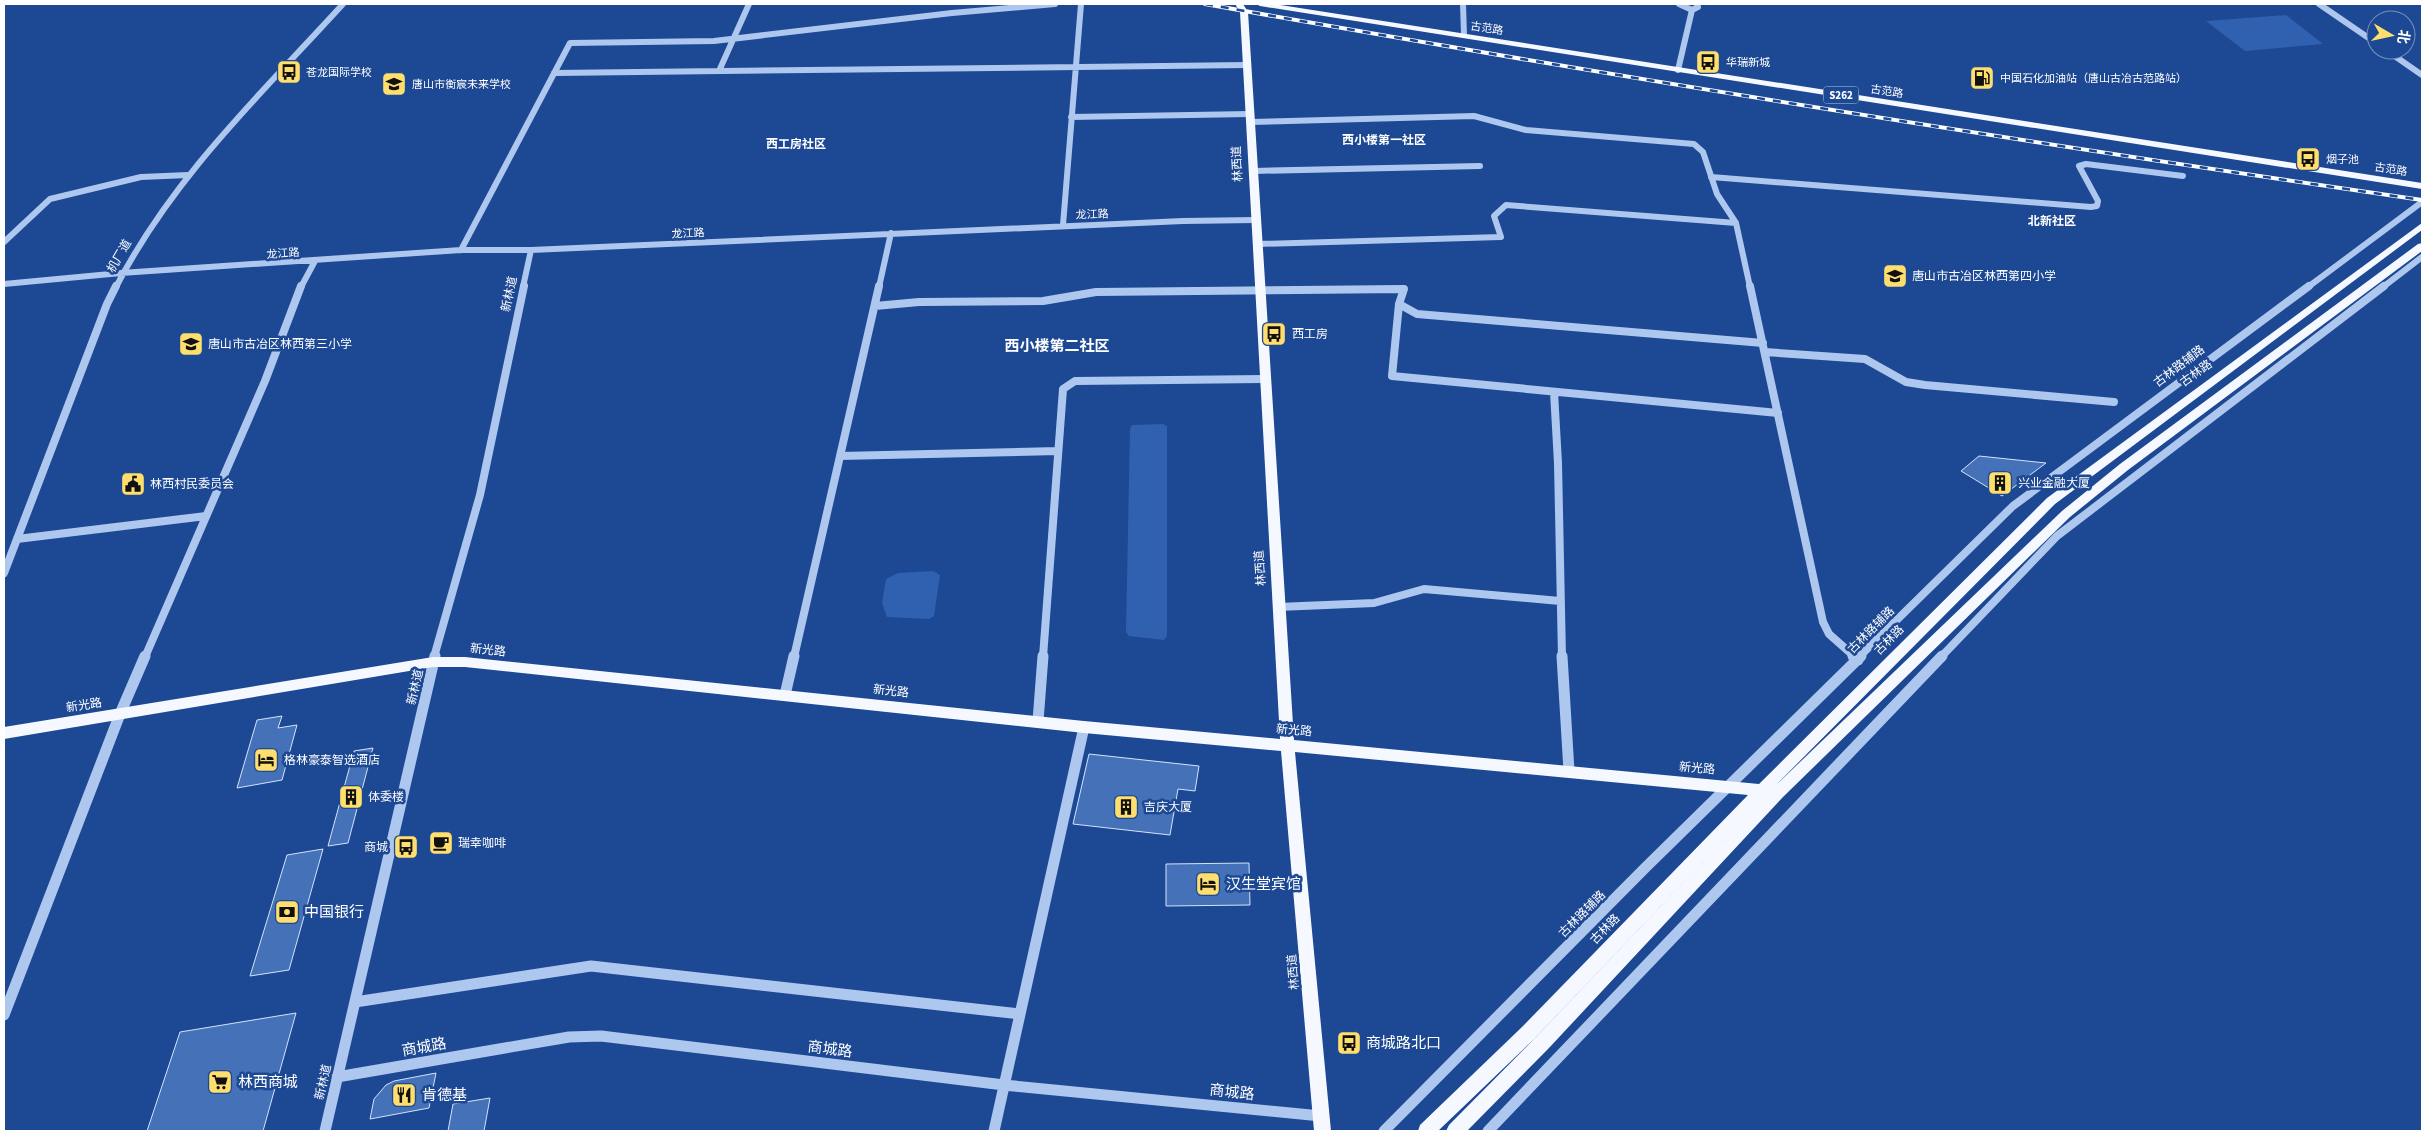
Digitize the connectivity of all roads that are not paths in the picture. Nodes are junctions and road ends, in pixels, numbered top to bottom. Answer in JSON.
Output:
{"nodes":[{"id":1,"x":343,"y":4,"type":"edge"},
{"id":2,"x":749,"y":4,"type":"edge"},
{"id":3,"x":1055,"y":4,"type":"edge"},
{"id":4,"x":1081,"y":4,"type":"edge"},
{"id":5,"x":1239,"y":4,"type":"edge"},
{"id":6,"x":1260,"y":4,"type":"edge"},
{"id":7,"x":1463,"y":4,"type":"edge"},
{"id":8,"x":1679,"y":4,"type":"edge"},
{"id":9,"x":1697,"y":4,"type":"edge"},
{"id":10,"x":2319,"y":4,"type":"edge"},
{"id":11,"x":1692,"y":10,"type":"junction"},
{"id":12,"x":1464,"y":35,"type":"junction"},
{"id":13,"x":2366,"y":36,"type":"edge"},
{"id":14,"x":734,"y":37,"type":"junction"},
{"id":15,"x":2400,"y":60,"type":"edge"},
{"id":16,"x":1247,"y":64,"type":"junction"},
{"id":17,"x":1076,"y":67,"type":"junction"},
{"id":18,"x":1678,"y":70,"type":"junction"},
{"id":19,"x":719,"y":71,"type":"junction"},
{"id":20,"x":554,"y":73,"type":"junction"},
{"id":21,"x":2422,"y":75,"type":"edge"},
{"id":22,"x":1071,"y":117,"type":"junction"},
{"id":23,"x":1250,"y":118,"type":"junction"},
{"id":24,"x":1480,"y":166,"type":"dead end"},
{"id":25,"x":1253,"y":172,"type":"junction"},
{"id":26,"x":188,"y":176,"type":"junction"},
{"id":27,"x":2183,"y":176,"type":"dead end"},
{"id":28,"x":1711,"y":177,"type":"junction"},
{"id":29,"x":2422,"y":186,"type":"edge"},
{"id":30,"x":2422,"y":202,"type":"edge"},
{"id":31,"x":1256,"y":220,"type":"junction"},
{"id":32,"x":1736,"y":223,"type":"junction"},
{"id":33,"x":1063,"y":226,"type":"junction"},
{"id":34,"x":2422,"y":226,"type":"edge"},
{"id":35,"x":891,"y":234,"type":"junction"},
{"id":36,"x":4,"y":242,"type":"edge"},
{"id":37,"x":1257,"y":244,"type":"junction"},
{"id":38,"x":2422,"y":246,"type":"edge"},
{"id":39,"x":460,"y":250,"type":"junction"},
{"id":40,"x":531,"y":250,"type":"junction"},
{"id":41,"x":2422,"y":257,"type":"edge"},
{"id":42,"x":315,"y":261,"type":"junction"},
{"id":43,"x":121,"y":273,"type":"junction"},
{"id":44,"x":4,"y":284,"type":"edge"},
{"id":45,"x":1259,"y":290,"type":"junction"},
{"id":46,"x":1399,"y":304,"type":"junction"},
{"id":47,"x":876,"y":306,"type":"junction"},
{"id":48,"x":1763,"y":343,"type":"junction"},
{"id":49,"x":1764,"y":352,"type":"junction"},
{"id":50,"x":1264,"y":379,"type":"junction"},
{"id":51,"x":1554,"y":392,"type":"junction"},
{"id":52,"x":2114,"y":402,"type":"dead end"},
{"id":53,"x":1778,"y":412,"type":"junction"},
{"id":54,"x":1058,"y":452,"type":"junction"},
{"id":55,"x":840,"y":456,"type":"junction"},
{"id":56,"x":206,"y":516,"type":"junction"},
{"id":57,"x":16,"y":539,"type":"junction"},
{"id":58,"x":4,"y":573,"type":"edge"},
{"id":59,"x":1560,"y":601,"type":"junction"},
{"id":60,"x":1278,"y":607,"type":"junction"},
{"id":61,"x":1858,"y":660,"type":"junction"},
{"id":62,"x":433,"y":662,"type":"junction"},
{"id":63,"x":785,"y":695,"type":"junction"},
{"id":64,"x":120,"y":714,"type":"junction"},
{"id":65,"x":1038,"y":721,"type":"junction"},
{"id":66,"x":1084,"y":727,"type":"junction"},
{"id":67,"x":4,"y":733,"type":"edge"},
{"id":68,"x":1286,"y":744,"type":"junction"},
{"id":69,"x":1569,"y":771,"type":"junction"},
{"id":70,"x":1729,"y":786,"type":"junction"},
{"id":71,"x":1760,"y":792,"type":"junction"},
{"id":72,"x":1778,"y":793,"type":"junction"},
{"id":73,"x":355,"y":1002,"type":"junction"},
{"id":74,"x":1020,"y":1014,"type":"junction"},
{"id":75,"x":4,"y":1015,"type":"edge"},
{"id":76,"x":338,"y":1077,"type":"junction"},
{"id":77,"x":1004,"y":1085,"type":"junction"},
{"id":78,"x":1321,"y":1124,"type":"edge"},
{"id":79,"x":325,"y":1131,"type":"edge"},
{"id":80,"x":994,"y":1131,"type":"edge"},
{"id":81,"x":1384,"y":1131,"type":"edge"},
{"id":82,"x":1426,"y":1131,"type":"edge"},
{"id":83,"x":1455,"y":1131,"type":"edge"},
{"id":84,"x":1488,"y":1131,"type":"edge"}],
"edges":[{"from":1,"to":26,"type":"street","name":"机厂道"},
{"from":2,"to":14,"type":"street"},
{"from":3,"to":14,"type":"street"},
{"from":4,"to":17,"type":"street"},
{"from":5,"to":16,"type":"main road","name":"林西道"},
{"from":6,"to":12,"type":"main road","name":"古范路","number":"S262"},
{"from":7,"to":12,"type":"street"},
{"from":8,"to":11,"type":"street"},
{"from":9,"to":11,"type":"street"},
{"from":10,"to":13,"type":"street"},
{"from":11,"to":18,"type":"street"},
{"from":12,"to":18,"type":"main road","name":"古范路","number":"S262"},
{"from":14,"to":19,"type":"street"},
{"from":14,"to":20,"type":"street"},
{"from":15,"to":21,"type":"street"},
{"from":16,"to":17,"type":"street"},
{"from":16,"to":23,"type":"main road","name":"林西道"},
{"from":17,"to":19,"type":"street"},
{"from":17,"to":22,"type":"street"},
{"from":18,"to":29,"type":"main road","name":"古范路","number":"S262"},
{"from":19,"to":20,"type":"street"},
{"from":20,"to":39,"type":"street"},
{"from":22,"to":23,"type":"street"},
{"from":22,"to":33,"type":"street"},
{"from":23,"to":25,"type":"main road","name":"林西道"},
{"from":23,"to":28,"type":"street"},
{"from":24,"to":25,"type":"street"},
{"from":25,"to":31,"type":"main road","name":"林西道"},
{"from":26,"to":36,"type":"street"},
{"from":26,"to":43,"type":"street","name":"机厂道"},
{"from":27,"to":28,"type":"street"},
{"from":28,"to":32,"type":"street"},
{"from":30,"to":61,"type":"street","name":"古林路辅路"},
{"from":31,"to":33,"type":"street","name":"龙江路"},
{"from":31,"to":37,"type":"main road","name":"林西道"},
{"from":32,"to":37,"type":"street"},
{"from":32,"to":48,"type":"street"},
{"from":33,"to":35,"type":"street","name":"龙江路"},
{"from":34,"to":71,"type":"main road","name":"古林路"},
{"from":35,"to":40,"type":"street","name":"龙江路"},
{"from":35,"to":47,"type":"street"},
{"from":37,"to":45,"type":"main road","name":"林西道"},
{"from":38,"to":72,"type":"main road"},
{"from":39,"to":40,"type":"street","name":"龙江路"},
{"from":39,"to":42,"type":"street","name":"龙江路"},
{"from":40,"to":62,"type":"street","name":"新林道"},
{"from":41,"to":84,"type":"street"},
{"from":42,"to":43,"type":"street","name":"龙江路"},
{"from":42,"to":56,"type":"street"},
{"from":43,"to":44,"type":"street","name":"龙江路"},
{"from":43,"to":57,"type":"street","name":"机厂道"},
{"from":45,"to":46,"type":"street"},
{"from":45,"to":47,"type":"street"},
{"from":45,"to":50,"type":"main road","name":"林西道"},
{"from":46,"to":48,"type":"street"},
{"from":46,"to":51,"type":"street"},
{"from":47,"to":55,"type":"street"},
{"from":48,"to":49,"type":"street"},
{"from":49,"to":52,"type":"street"},
{"from":49,"to":53,"type":"street"},
{"from":50,"to":54,"type":"street"},
{"from":50,"to":60,"type":"main road","name":"林西道"},
{"from":51,"to":53,"type":"street"},
{"from":51,"to":59,"type":"street"},
{"from":53,"to":61,"type":"street"},
{"from":54,"to":55,"type":"street"},
{"from":54,"to":65,"type":"street"},
{"from":55,"to":63,"type":"street"},
{"from":56,"to":57,"type":"street"},
{"from":56,"to":64,"type":"street"},
{"from":57,"to":58,"type":"street","name":"机厂道"},
{"from":59,"to":60,"type":"street"},
{"from":59,"to":69,"type":"street"},
{"from":60,"to":68,"type":"main road","name":"林西道"},
{"from":61,"to":70,"type":"street","name":"古林路辅路"},
{"from":62,"to":63,"type":"main road","name":"新光路"},
{"from":62,"to":64,"type":"main road","name":"新光路"},
{"from":62,"to":73,"type":"street","name":"新林道"},
{"from":63,"to":65,"type":"main road","name":"新光路"},
{"from":64,"to":67,"type":"main road","name":"新光路"},
{"from":64,"to":75,"type":"street"},
{"from":65,"to":66,"type":"main road","name":"新光路"},
{"from":66,"to":68,"type":"main road","name":"新光路"},
{"from":66,"to":74,"type":"street"},
{"from":68,"to":69,"type":"main road","name":"新光路"},
{"from":68,"to":78,"type":"main road","name":"林西道"},
{"from":69,"to":70,"type":"main road","name":"新光路"},
{"from":70,"to":71,"type":"main road","name":"新光路"},
{"from":70,"to":81,"type":"street","name":"古林路辅路"},
{"from":71,"to":72,"type":"main road","name":"新光路"},
{"from":71,"to":82,"type":"main road","name":"古林路"},
{"from":72,"to":83,"type":"main road"},
{"from":73,"to":74,"type":"street"},
{"from":73,"to":76,"type":"street","name":"新林道"},
{"from":74,"to":77,"type":"street"},
{"from":76,"to":77,"type":"street","name":"商城路"},
{"from":76,"to":79,"type":"street","name":"新林道"},
{"from":77,"to":78,"type":"street","name":"商城路"},
{"from":77,"to":80,"type":"street"}]}
